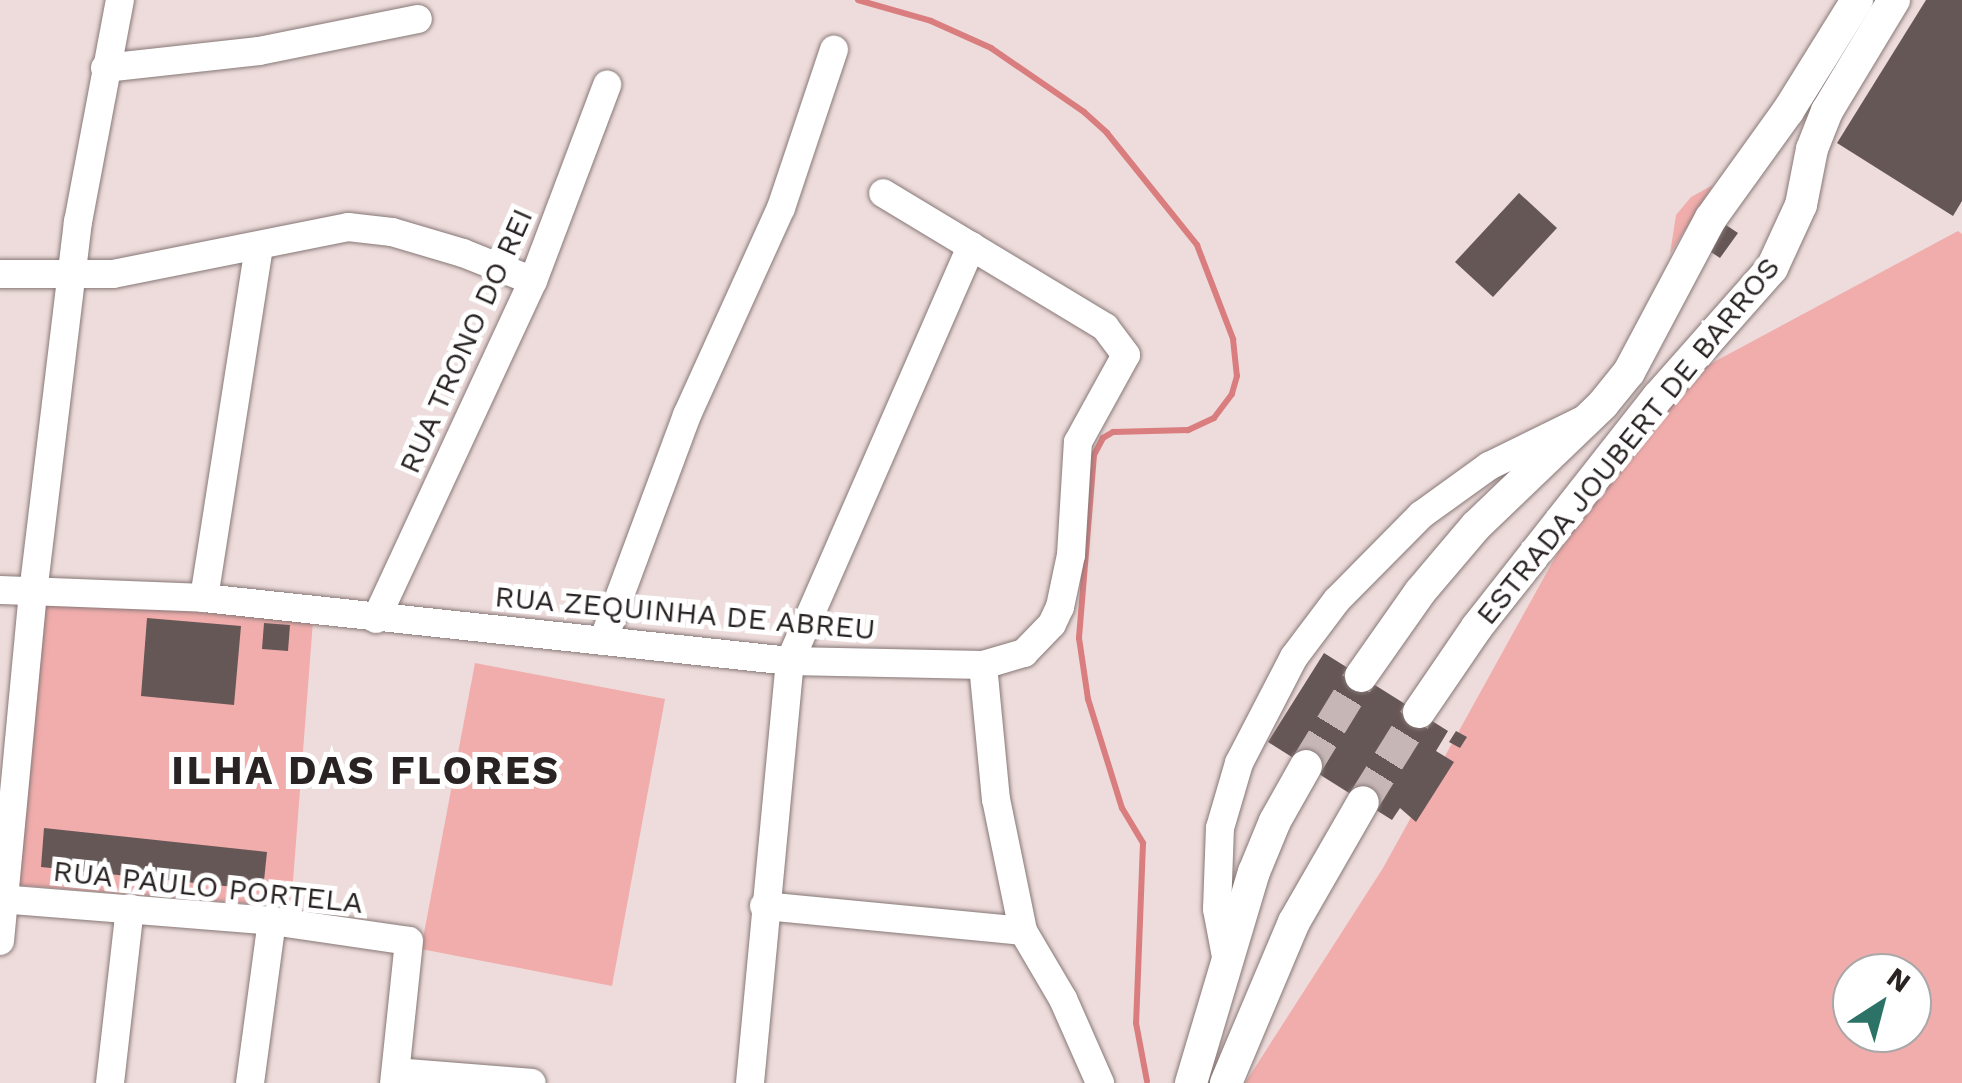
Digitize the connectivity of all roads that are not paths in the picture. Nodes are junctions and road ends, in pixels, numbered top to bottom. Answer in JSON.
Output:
{"nodes":[{"id":1,"x":120,"y":0,"type":"edge"},
{"id":2,"x":1857,"y":0,"type":"edge"},
{"id":3,"x":1894,"y":0,"type":"edge"},
{"id":4,"x":418,"y":18,"type":"dead end"},
{"id":5,"x":834,"y":50,"type":"dead end"},
{"id":6,"x":105,"y":68,"type":"junction"},
{"id":7,"x":607,"y":85,"type":"dead end"},
{"id":8,"x":883,"y":193,"type":"dead end"},
{"id":9,"x":259,"y":246,"type":"junction"},
{"id":10,"x":971,"y":246,"type":"junction"},
{"id":11,"x":0,"y":274,"type":"edge"},
{"id":12,"x":72,"y":276,"type":"junction"},
{"id":13,"x":533,"y":281,"type":"junction"},
{"id":14,"x":1588,"y":418,"type":"junction"},
{"id":15,"x":0,"y":590,"type":"edge"},
{"id":16,"x":33,"y":593,"type":"junction"},
{"id":17,"x":204,"y":598,"type":"junction"},
{"id":18,"x":376,"y":619,"type":"junction"},
{"id":19,"x":604,"y":641,"type":"junction"},
{"id":20,"x":790,"y":661,"type":"junction"},
{"id":21,"x":983,"y":664,"type":"junction"},
{"id":22,"x":1361,"y":676,"type":"tunnel mouth"},
{"id":23,"x":1419,"y":712,"type":"tunnel mouth"},
{"id":24,"x":1306,"y":766,"type":"tunnel mouth"},
{"id":25,"x":1363,"y":802,"type":"tunnel mouth"},
{"id":26,"x":3,"y":899,"type":"edge"},
{"id":27,"x":764,"y":906,"type":"junction"},
{"id":28,"x":130,"y":908,"type":"junction"},
{"id":29,"x":272,"y":921,"type":"junction"},
{"id":30,"x":1023,"y":932,"type":"junction"},
{"id":31,"x":0,"y":941,"type":"edge"},
{"id":32,"x":1227,"y":962,"type":"junction"},
{"id":33,"x":394,"y":1077,"type":"edge"},
{"id":34,"x":110,"y":1083,"type":"edge"},
{"id":35,"x":250,"y":1083,"type":"edge"},
{"id":36,"x":532,"y":1083,"type":"edge"},
{"id":37,"x":750,"y":1083,"type":"edge"},
{"id":38,"x":1100,"y":1083,"type":"edge"},
{"id":39,"x":1190,"y":1083,"type":"edge"},
{"id":40,"x":1226,"y":1083,"type":"edge"}],
"edges":[{"from":1,"to":6,"type":"street"},
{"from":2,"to":14,"type":"main road","name":"ESTRADA JOUBERT DE BARROS"},
{"from":3,"to":23,"type":"main road","name":"ESTRADA JOUBERT DE BARROS"},
{"from":4,"to":6,"type":"street"},
{"from":5,"to":19,"type":"street"},
{"from":6,"to":12,"type":"street"},
{"from":7,"to":13,"type":"street","name":"RUA TRONO DO REI"},
{"from":8,"to":10,"type":"street"},
{"from":9,"to":12,"type":"street"},
{"from":9,"to":13,"type":"street"},
{"from":9,"to":17,"type":"street"},
{"from":10,"to":20,"type":"street"},
{"from":10,"to":21,"type":"street","name":"RUA ZEQUINHA DE ABREU"},
{"from":11,"to":12,"type":"street"},
{"from":12,"to":16,"type":"street"},
{"from":13,"to":18,"type":"street","name":"RUA TRONO DO REI"},
{"from":14,"to":22,"type":"main road","name":"ESTRADA JOUBERT DE BARROS"},
{"from":14,"to":32,"type":"street"},
{"from":15,"to":16,"type":"street","name":"RUA ZEQUINHA DE ABREU"},
{"from":16,"to":17,"type":"street","name":"RUA ZEQUINHA DE ABREU"},
{"from":16,"to":26,"type":"street"},
{"from":17,"to":18,"type":"street","name":"RUA ZEQUINHA DE ABREU"},
{"from":18,"to":19,"type":"street","name":"RUA ZEQUINHA DE ABREU"},
{"from":19,"to":20,"type":"street","name":"RUA ZEQUINHA DE ABREU"},
{"from":20,"to":21,"type":"street","name":"RUA ZEQUINHA DE ABREU"},
{"from":20,"to":27,"type":"street"},
{"from":21,"to":30,"type":"street"},
{"from":24,"to":32,"type":"main road"},
{"from":25,"to":40,"type":"main road"},
{"from":26,"to":28,"type":"street","name":"RUA PAULO PORTELA"},
{"from":26,"to":31,"type":"street"},
{"from":27,"to":30,"type":"street"},
{"from":27,"to":37,"type":"street"},
{"from":28,"to":29,"type":"street","name":"RUA PAULO PORTELA"},
{"from":28,"to":34,"type":"street"},
{"from":29,"to":33,"type":"street","name":"RUA PAULO PORTELA"},
{"from":29,"to":35,"type":"street"},
{"from":30,"to":38,"type":"street"},
{"from":32,"to":39,"type":"main road"},
{"from":33,"to":36,"type":"street"}]}
